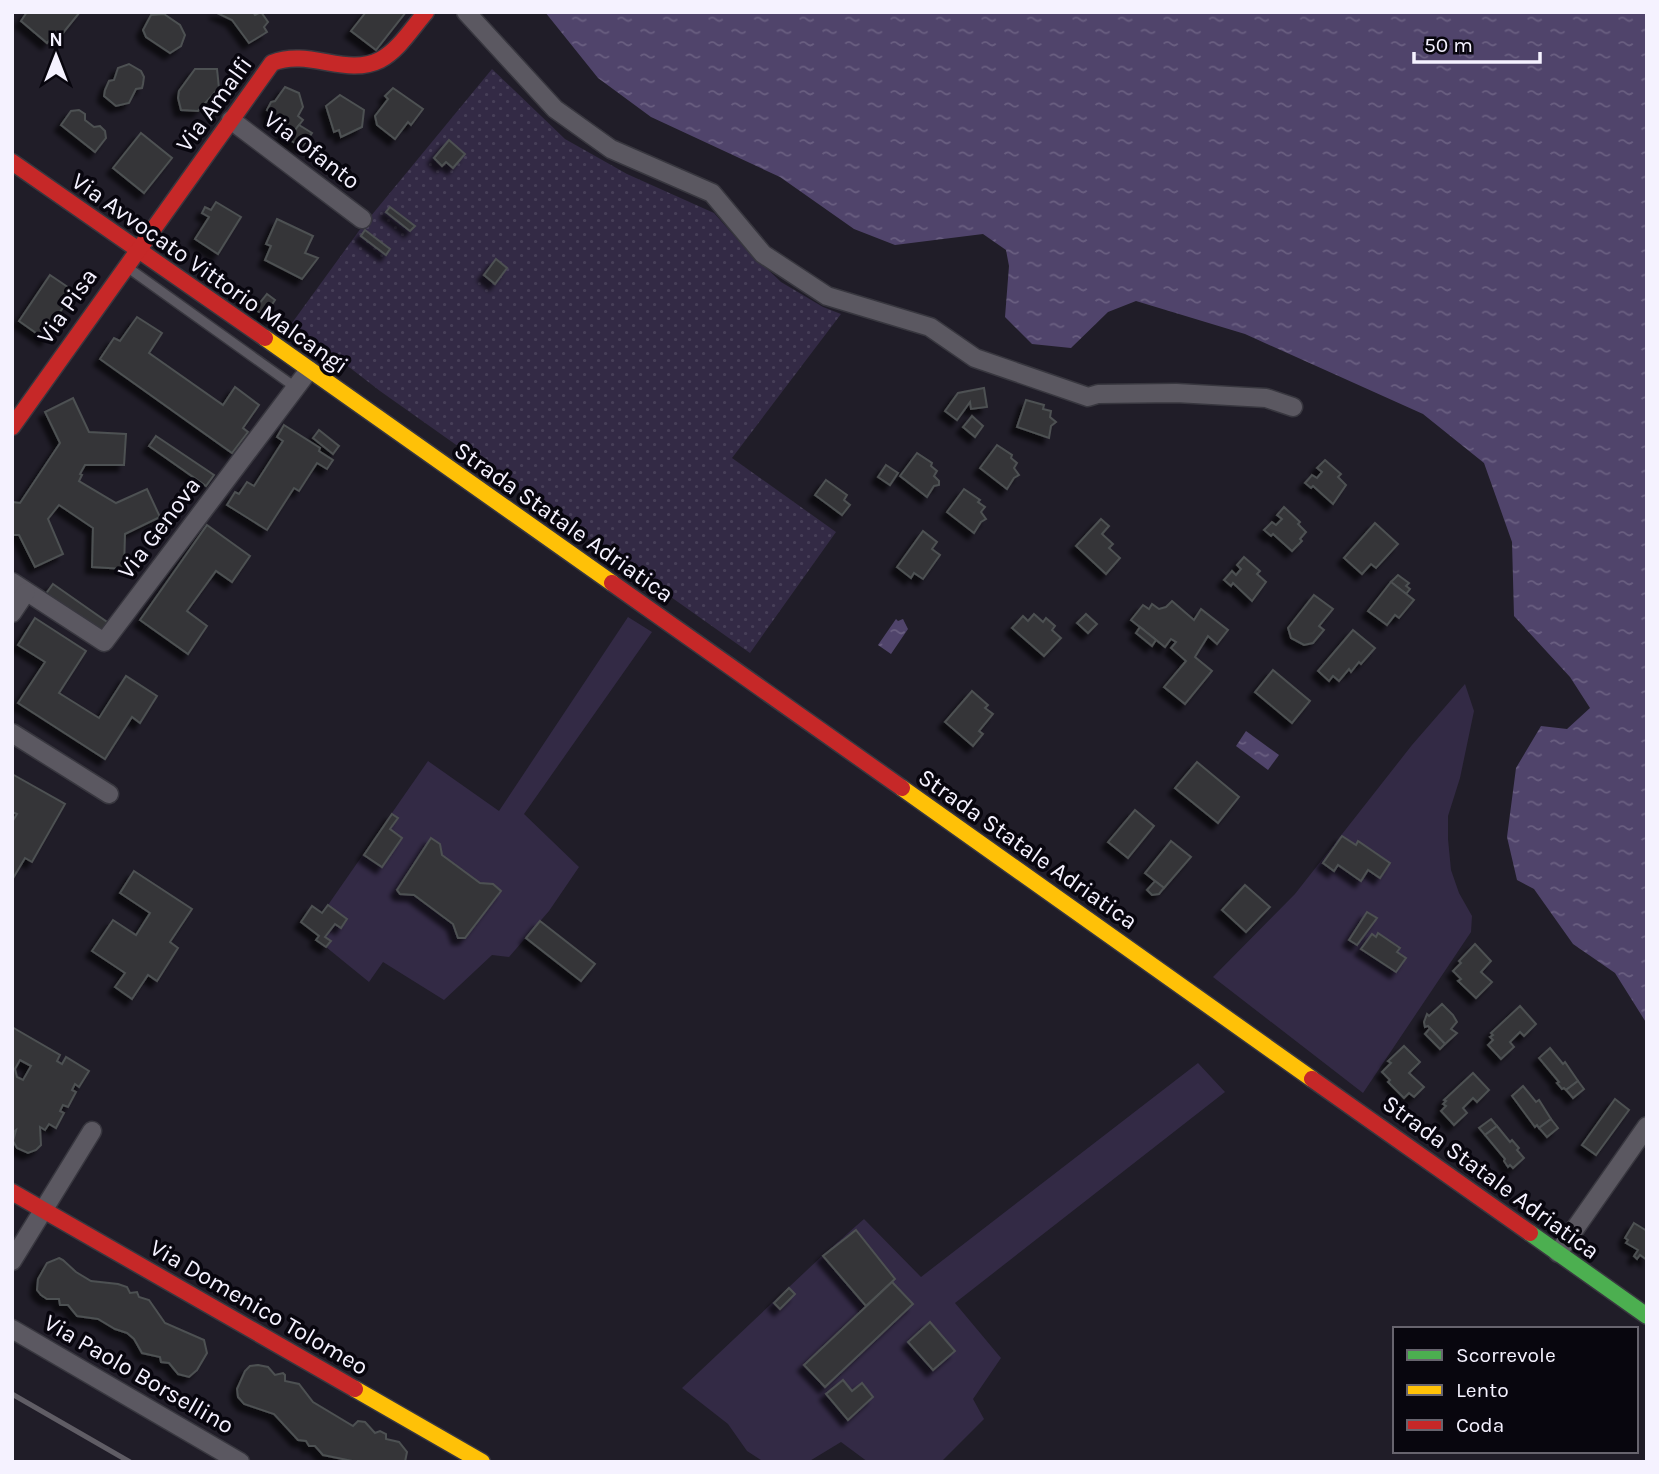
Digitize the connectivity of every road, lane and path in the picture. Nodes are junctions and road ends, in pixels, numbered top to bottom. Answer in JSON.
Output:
{"nodes":[{"id":1,"x":426,"y":12,"type":"edge"},
{"id":2,"x":466,"y":12,"type":"edge"},
{"id":3,"x":232,"y":120,"type":"junction"},
{"id":4,"x":12,"y":162,"type":"edge"},
{"id":5,"x":362,"y":219,"type":"dead end"},
{"id":6,"x":144,"y":252,"type":"junction"},
{"id":7,"x":125,"y":266,"type":"junction"},
{"id":8,"x":309,"y":370,"type":"junction"},
{"id":9,"x":295,"y":387,"type":"junction"},
{"id":10,"x":1293,"y":407,"type":"dead end"},
{"id":11,"x":382,"y":421,"type":"joint"},
{"id":12,"x":12,"y":427,"type":"edge"},
{"id":13,"x":19,"y":587,"type":"edge"},
{"id":14,"x":12,"y":613,"type":"edge"},
{"id":15,"x":12,"y":733,"type":"edge"},
{"id":16,"x":109,"y":794,"type":"dead end"},
{"id":17,"x":1647,"y":1126,"type":"edge"},
{"id":18,"x":92,"y":1131,"type":"dead end"},
{"id":19,"x":12,"y":1192,"type":"edge"},
{"id":20,"x":44,"y":1210,"type":"junction"},
{"id":21,"x":1558,"y":1253,"type":"junction"},
{"id":22,"x":12,"y":1261,"type":"edge"},
{"id":23,"x":1647,"y":1316,"type":"edge"},
{"id":24,"x":12,"y":1329,"type":"edge"},
{"id":25,"x":240,"y":1462,"type":"edge"},
{"id":26,"x":482,"y":1462,"type":"edge"}],
"edges":[{"from":1,"to":3,"type":"main road","name":"Via Amalfi"},
{"from":2,"to":10,"type":"street"},
{"from":3,"to":5,"type":"street","name":"Via Ofanto"},
{"from":3,"to":6,"type":"main road","name":"Via Amalfi"},
{"from":4,"to":6,"type":"main road","name":"Via Avvocato Vittorio Malcangi"},
{"from":6,"to":7,"type":"main road","name":"Via Pisa"},
{"from":6,"to":8,"type":"main road","name":"Via Avvocato Vittorio Malcangi"},
{"from":7,"to":9,"type":"lane","name":"Via Avvocato Vittorio Malcangi"},
{"from":7,"to":12,"type":"main road","name":"Via Pisa"},
{"from":8,"to":9,"type":"street","name":"Via Genova"},
{"from":8,"to":11,"type":"main road","name":"Via Avvocato Vittorio Malcangi"},
{"from":9,"to":13,"type":"street","name":"Via Genova"},
{"from":11,"to":21,"type":"main road","name":"Strada Statale Adriatica"},
{"from":13,"to":14,"type":"street"},
{"from":15,"to":16,"type":"street"},
{"from":17,"to":21,"type":"street"},
{"from":18,"to":20,"type":"street"},
{"from":19,"to":20,"type":"main road","name":"Via Domenico Tolomeo"},
{"from":20,"to":22,"type":"street"},
{"from":20,"to":26,"type":"main road","name":"Via Domenico Tolomeo"},
{"from":21,"to":23,"type":"main road","name":"Strada Statale Adriatica"},
{"from":24,"to":25,"type":"street","name":"Via Paolo Borsellino"}]}
